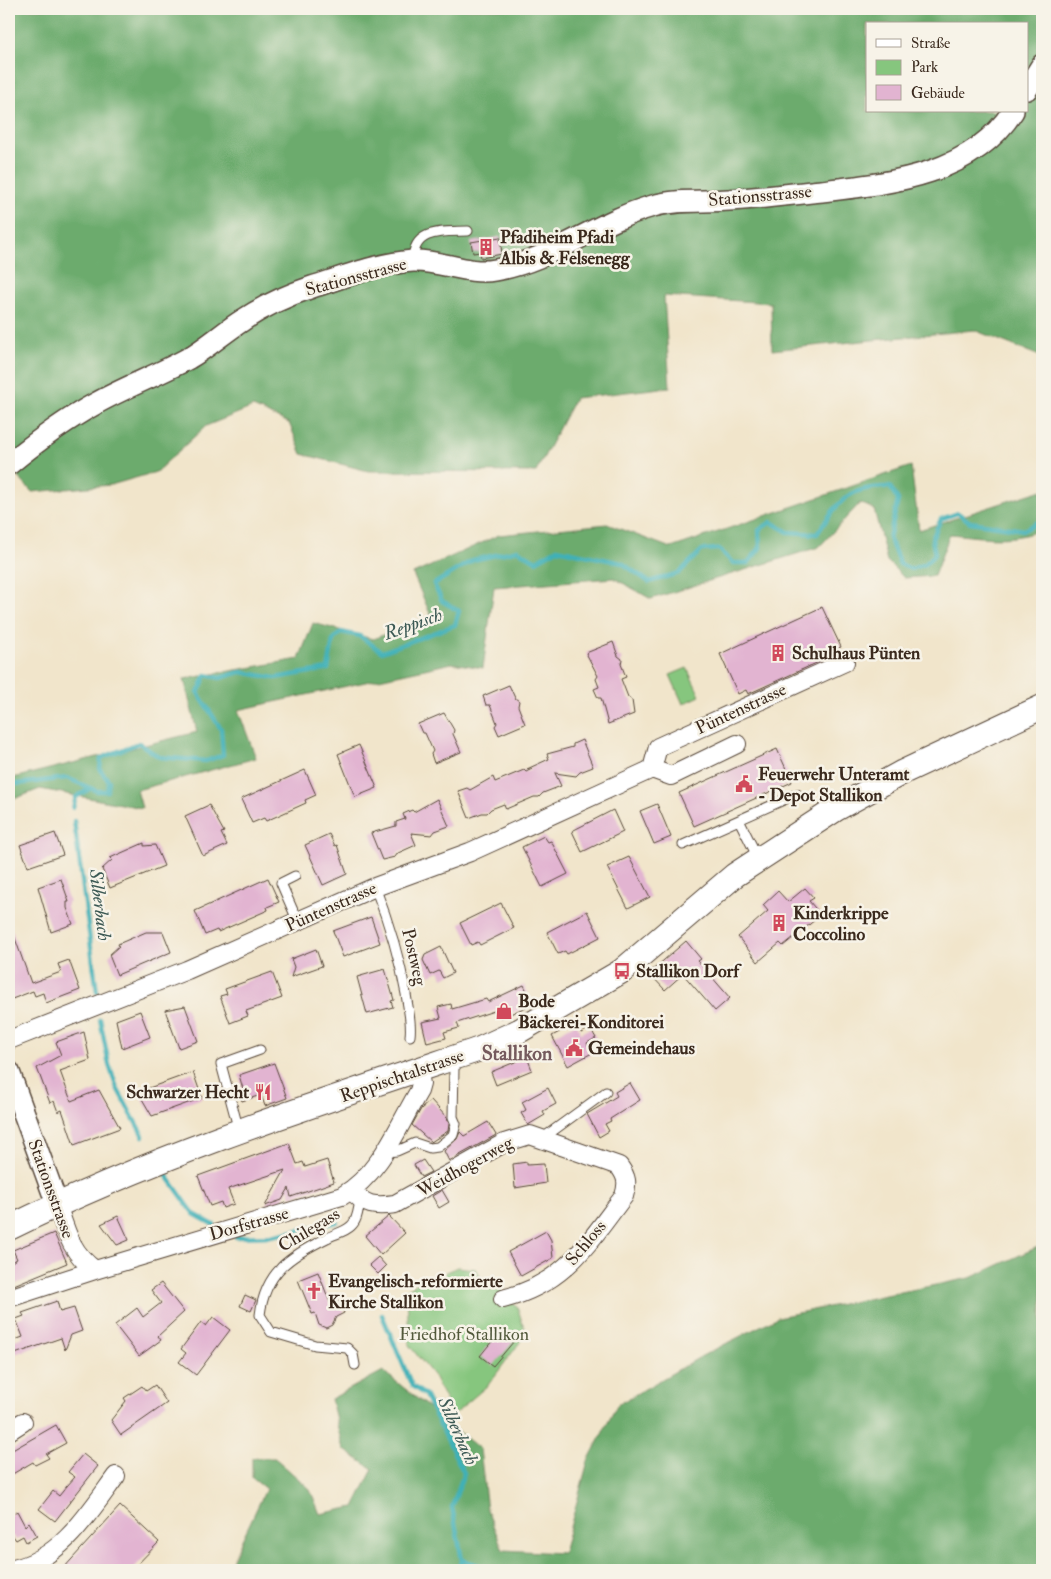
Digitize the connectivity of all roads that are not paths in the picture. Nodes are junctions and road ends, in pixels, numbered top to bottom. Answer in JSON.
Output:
{"nodes":[{"id":1,"x":1042,"y":65,"type":"edge"},
{"id":2,"x":1028,"y":87,"type":"edge"},
{"id":3,"x":1012,"y":112,"type":"edge"},
{"id":4,"x":468,"y":231,"type":"dead end"},
{"id":5,"x":413,"y":261,"type":"junction"},
{"id":6,"x":9,"y":464,"type":"edge"},
{"id":7,"x":845,"y":662,"type":"dead end"},
{"id":8,"x":1042,"y":708,"type":"edge"},
{"id":9,"x":737,"y":744,"type":"dead end"},
{"id":10,"x":652,"y":769,"type":"junction"},
{"id":11,"x":796,"y":794,"type":"dead end"},
{"id":12,"x":739,"y":820,"type":"junction"},
{"id":13,"x":683,"y":845,"type":"dead end"},
{"id":14,"x":759,"y":859,"type":"junction"},
{"id":15,"x":295,"y":876,"type":"dead end"},
{"id":16,"x":375,"y":886,"type":"junction"},
{"id":17,"x":298,"y":922,"type":"junction"},
{"id":18,"x":410,"y":1036,"type":"dead end"},
{"id":19,"x":9,"y":1040,"type":"edge"},
{"id":20,"x":260,"y":1050,"type":"dead end"},
{"id":21,"x":450,"y":1059,"type":"junction"},
{"id":22,"x":418,"y":1070,"type":"junction"},
{"id":23,"x":9,"y":1072,"type":"edge"},
{"id":24,"x":606,"y":1092,"type":"dead end"},
{"id":25,"x":239,"y":1132,"type":"junction"},
{"id":26,"x":543,"y":1138,"type":"junction"},
{"id":27,"x":385,"y":1152,"type":"junction"},
{"id":28,"x":627,"y":1184,"type":"joint"},
{"id":29,"x":356,"y":1196,"type":"junction"},
{"id":30,"x":57,"y":1204,"type":"junction"},
{"id":31,"x":9,"y":1228,"type":"edge"},
{"id":32,"x":95,"y":1270,"type":"junction"},
{"id":33,"x":9,"y":1298,"type":"edge"},
{"id":34,"x":503,"y":1299,"type":"dead end"},
{"id":35,"x":355,"y":1365,"type":"dead end"},
{"id":36,"x":116,"y":1476,"type":"dead end"},
{"id":37,"x":12,"y":1568,"type":"edge"}],
"edges":[{"from":1,"to":2,"type":"street"},
{"from":3,"to":5,"type":"street","name":"Stationsstrasse"},
{"from":4,"to":5,"type":"lane"},
{"from":5,"to":6,"type":"street","name":"Stationsstrasse"},
{"from":7,"to":10,"type":"street","name":"Püntenstrasse"},
{"from":8,"to":14,"type":"main road","name":"Reppischtalstrasse"},
{"from":9,"to":10,"type":"street","name":"Püntenstrasse"},
{"from":10,"to":16,"type":"street","name":"Püntenstrasse"},
{"from":11,"to":12,"type":"lane"},
{"from":12,"to":13,"type":"lane"},
{"from":12,"to":14,"type":"lane"},
{"from":14,"to":21,"type":"main road","name":"Reppischtalstrasse"},
{"from":15,"to":17,"type":"lane"},
{"from":16,"to":17,"type":"street","name":"Püntenstrasse"},
{"from":16,"to":18,"type":"lane","name":"Postweg"},
{"from":17,"to":19,"type":"street","name":"Püntenstrasse"},
{"from":20,"to":25,"type":"lane"},
{"from":21,"to":22,"type":"main road","name":"Reppischtalstrasse"},
{"from":21,"to":27,"type":"lane"},
{"from":22,"to":25,"type":"main road","name":"Reppischtalstrasse"},
{"from":22,"to":27,"type":"street","name":"Dorfstrasse"},
{"from":23,"to":30,"type":"street","name":"Stationsstrasse"},
{"from":24,"to":26,"type":"lane"},
{"from":25,"to":30,"type":"main road","name":"Reppischtalstrasse"},
{"from":26,"to":28,"type":"street","name":"Weidhogerweg"},
{"from":26,"to":29,"type":"street","name":"Weidhogerweg"},
{"from":27,"to":29,"type":"street","name":"Dorfstrasse"},
{"from":28,"to":34,"type":"street","name":"Schloss"},
{"from":29,"to":32,"type":"street","name":"Dorfstrasse"},
{"from":29,"to":35,"type":"lane","name":"Chilegass"},
{"from":30,"to":31,"type":"main road","name":"Reppischtalstrasse"},
{"from":30,"to":32,"type":"street","name":"Stationsstrasse"},
{"from":32,"to":33,"type":"street","name":"Dorfstrasse"},
{"from":36,"to":37,"type":"street"}]}
